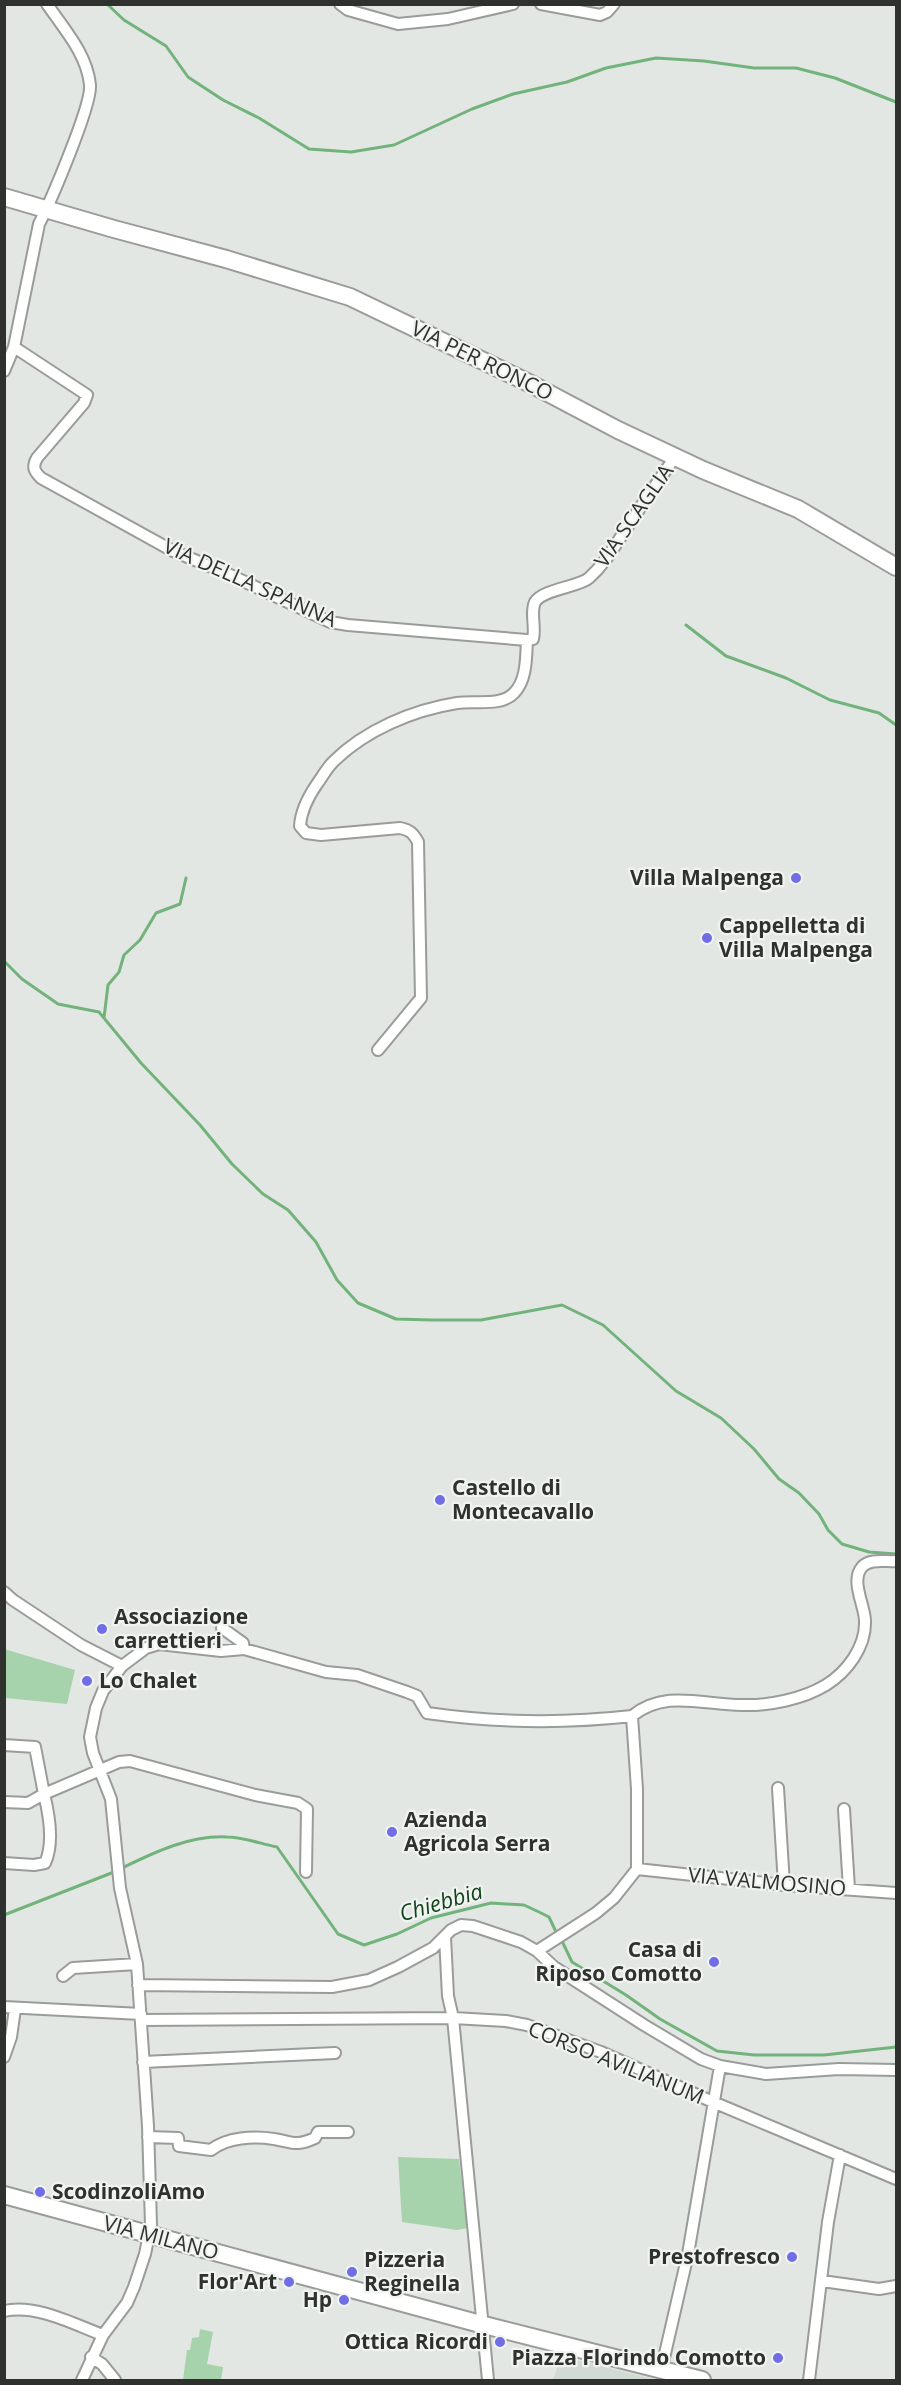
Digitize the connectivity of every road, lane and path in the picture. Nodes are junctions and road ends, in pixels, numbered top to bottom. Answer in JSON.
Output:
{"nodes":[{"id":1,"x":47,"y":4,"type":"edge"},
{"id":2,"x":339,"y":4,"type":"edge"},
{"id":3,"x":513,"y":4,"type":"edge"},
{"id":4,"x":541,"y":4,"type":"edge"},
{"id":5,"x":615,"y":5,"type":"edge"},
{"id":6,"x":4,"y":197,"type":"edge"},
{"id":7,"x":47,"y":208,"type":"junction"},
{"id":8,"x":14,"y":347,"type":"junction"},
{"id":9,"x":4,"y":371,"type":"edge"},
{"id":10,"x":675,"y":457,"type":"junction"},
{"id":11,"x":897,"y":567,"type":"edge"},
{"id":12,"x":527,"y":640,"type":"junction"},
{"id":13,"x":378,"y":1050,"type":"dead end"},
{"id":14,"x":897,"y":1561,"type":"edge"},
{"id":15,"x":4,"y":1592,"type":"edge"},
{"id":16,"x":222,"y":1628,"type":"dead end"},
{"id":17,"x":244,"y":1649,"type":"junction"},
{"id":18,"x":122,"y":1666,"type":"junction"},
{"id":19,"x":632,"y":1716,"type":"junction"},
{"id":20,"x":4,"y":1745,"type":"edge"},
{"id":21,"x":99,"y":1771,"type":"junction"},
{"id":22,"x":778,"y":1788,"type":"dead end"},
{"id":23,"x":44,"y":1794,"type":"junction"},
{"id":24,"x":4,"y":1802,"type":"edge"},
{"id":25,"x":844,"y":1809,"type":"dead end"},
{"id":26,"x":4,"y":1863,"type":"edge"},
{"id":27,"x":637,"y":1869,"type":"junction"},
{"id":28,"x":306,"y":1872,"type":"dead end"},
{"id":29,"x":784,"y":1885,"type":"junction"},
{"id":30,"x":849,"y":1889,"type":"junction"},
{"id":31,"x":897,"y":1893,"type":"edge"},
{"id":32,"x":445,"y":1936,"type":"junction"},
{"id":33,"x":537,"y":1951,"type":"junction"},
{"id":34,"x":137,"y":1964,"type":"junction"},
{"id":35,"x":63,"y":1976,"type":"dead end"},
{"id":36,"x":138,"y":1985,"type":"junction"},
{"id":37,"x":10,"y":2008,"type":"edge"},
{"id":38,"x":141,"y":2017,"type":"junction"},
{"id":39,"x":453,"y":2018,"type":"junction"},
{"id":40,"x":335,"y":2053,"type":"dead end"},
{"id":41,"x":4,"y":2057,"type":"edge"},
{"id":42,"x":143,"y":2062,"type":"junction"},
{"id":43,"x":720,"y":2066,"type":"junction"},
{"id":44,"x":897,"y":2070,"type":"edge"},
{"id":45,"x":713,"y":2102,"type":"junction"},
{"id":46,"x":348,"y":2132,"type":"dead end"},
{"id":47,"x":148,"y":2137,"type":"junction"},
{"id":48,"x":840,"y":2155,"type":"junction"},
{"id":49,"x":897,"y":2179,"type":"edge"},
{"id":50,"x":4,"y":2195,"type":"edge"},
{"id":51,"x":150,"y":2236,"type":"junction"},
{"id":52,"x":822,"y":2281,"type":"junction"},
{"id":53,"x":897,"y":2286,"type":"edge"},
{"id":54,"x":4,"y":2311,"type":"edge"},
{"id":55,"x":484,"y":2325,"type":"junction"},
{"id":56,"x":103,"y":2335,"type":"junction"},
{"id":57,"x":92,"y":2357,"type":"junction"},
{"id":58,"x":661,"y":2371,"type":"junction"},
{"id":59,"x":82,"y":2380,"type":"edge"},
{"id":60,"x":115,"y":2380,"type":"edge"},
{"id":61,"x":488,"y":2380,"type":"edge"},
{"id":62,"x":702,"y":2380,"type":"edge"},
{"id":63,"x":808,"y":2380,"type":"edge"}],
"edges":[{"from":1,"to":7,"type":"street"},
{"from":2,"to":3,"type":"street"},
{"from":4,"to":5,"type":"street"},
{"from":6,"to":7,"type":"street","name":"VIA PER RONCO"},
{"from":7,"to":8,"type":"street"},
{"from":7,"to":10,"type":"street","name":"VIA PER RONCO"},
{"from":8,"to":9,"type":"street"},
{"from":8,"to":12,"type":"street","name":"VIA DELLA SPANNA"},
{"from":10,"to":11,"type":"street","name":"VIA PER RONCO"},
{"from":10,"to":12,"type":"street","name":"VIA SCAGLIA"},
{"from":12,"to":13,"type":"street"},
{"from":14,"to":19,"type":"street"},
{"from":15,"to":18,"type":"street"},
{"from":16,"to":17,"type":"street"},
{"from":17,"to":18,"type":"street"},
{"from":17,"to":19,"type":"street"},
{"from":18,"to":21,"type":"street"},
{"from":19,"to":27,"type":"street"},
{"from":20,"to":23,"type":"street"},
{"from":21,"to":23,"type":"street"},
{"from":21,"to":28,"type":"street"},
{"from":21,"to":34,"type":"street"},
{"from":22,"to":29,"type":"street"},
{"from":23,"to":24,"type":"street"},
{"from":23,"to":26,"type":"street"},
{"from":25,"to":30,"type":"street"},
{"from":27,"to":29,"type":"street","name":"VIA VALMOSINO"},
{"from":27,"to":33,"type":"street"},
{"from":29,"to":30,"type":"street","name":"VIA VALMOSINO"},
{"from":30,"to":31,"type":"street","name":"VIA VALMOSINO"},
{"from":32,"to":33,"type":"street"},
{"from":32,"to":36,"type":"street"},
{"from":32,"to":39,"type":"street"},
{"from":33,"to":43,"type":"street"},
{"from":34,"to":35,"type":"street"},
{"from":34,"to":36,"type":"street"},
{"from":36,"to":38,"type":"street"},
{"from":37,"to":38,"type":"street","name":"CORSO AVILIANUM"},
{"from":37,"to":41,"type":"street"},
{"from":38,"to":39,"type":"street","name":"CORSO AVILIANUM"},
{"from":38,"to":42,"type":"street"},
{"from":39,"to":45,"type":"street","name":"CORSO AVILIANUM"},
{"from":39,"to":55,"type":"street"},
{"from":40,"to":42,"type":"street"},
{"from":42,"to":47,"type":"street"},
{"from":43,"to":44,"type":"street"},
{"from":43,"to":45,"type":"street"},
{"from":45,"to":48,"type":"street","name":"CORSO AVILIANUM"},
{"from":45,"to":58,"type":"street"},
{"from":46,"to":47,"type":"street"},
{"from":47,"to":51,"type":"street"},
{"from":48,"to":49,"type":"street","name":"CORSO AVILIANUM"},
{"from":48,"to":52,"type":"street"},
{"from":50,"to":51,"type":"street","name":"VIA MILANO"},
{"from":51,"to":55,"type":"street","name":"VIA MILANO"},
{"from":51,"to":56,"type":"street"},
{"from":52,"to":53,"type":"street"},
{"from":52,"to":63,"type":"street"},
{"from":54,"to":56,"type":"street"},
{"from":55,"to":58,"type":"street","name":"VIA MILANO"},
{"from":55,"to":61,"type":"street"},
{"from":56,"to":57,"type":"street"},
{"from":57,"to":59,"type":"street"},
{"from":57,"to":60,"type":"street"},
{"from":58,"to":62,"type":"street","name":"VIA MILANO"}]}
